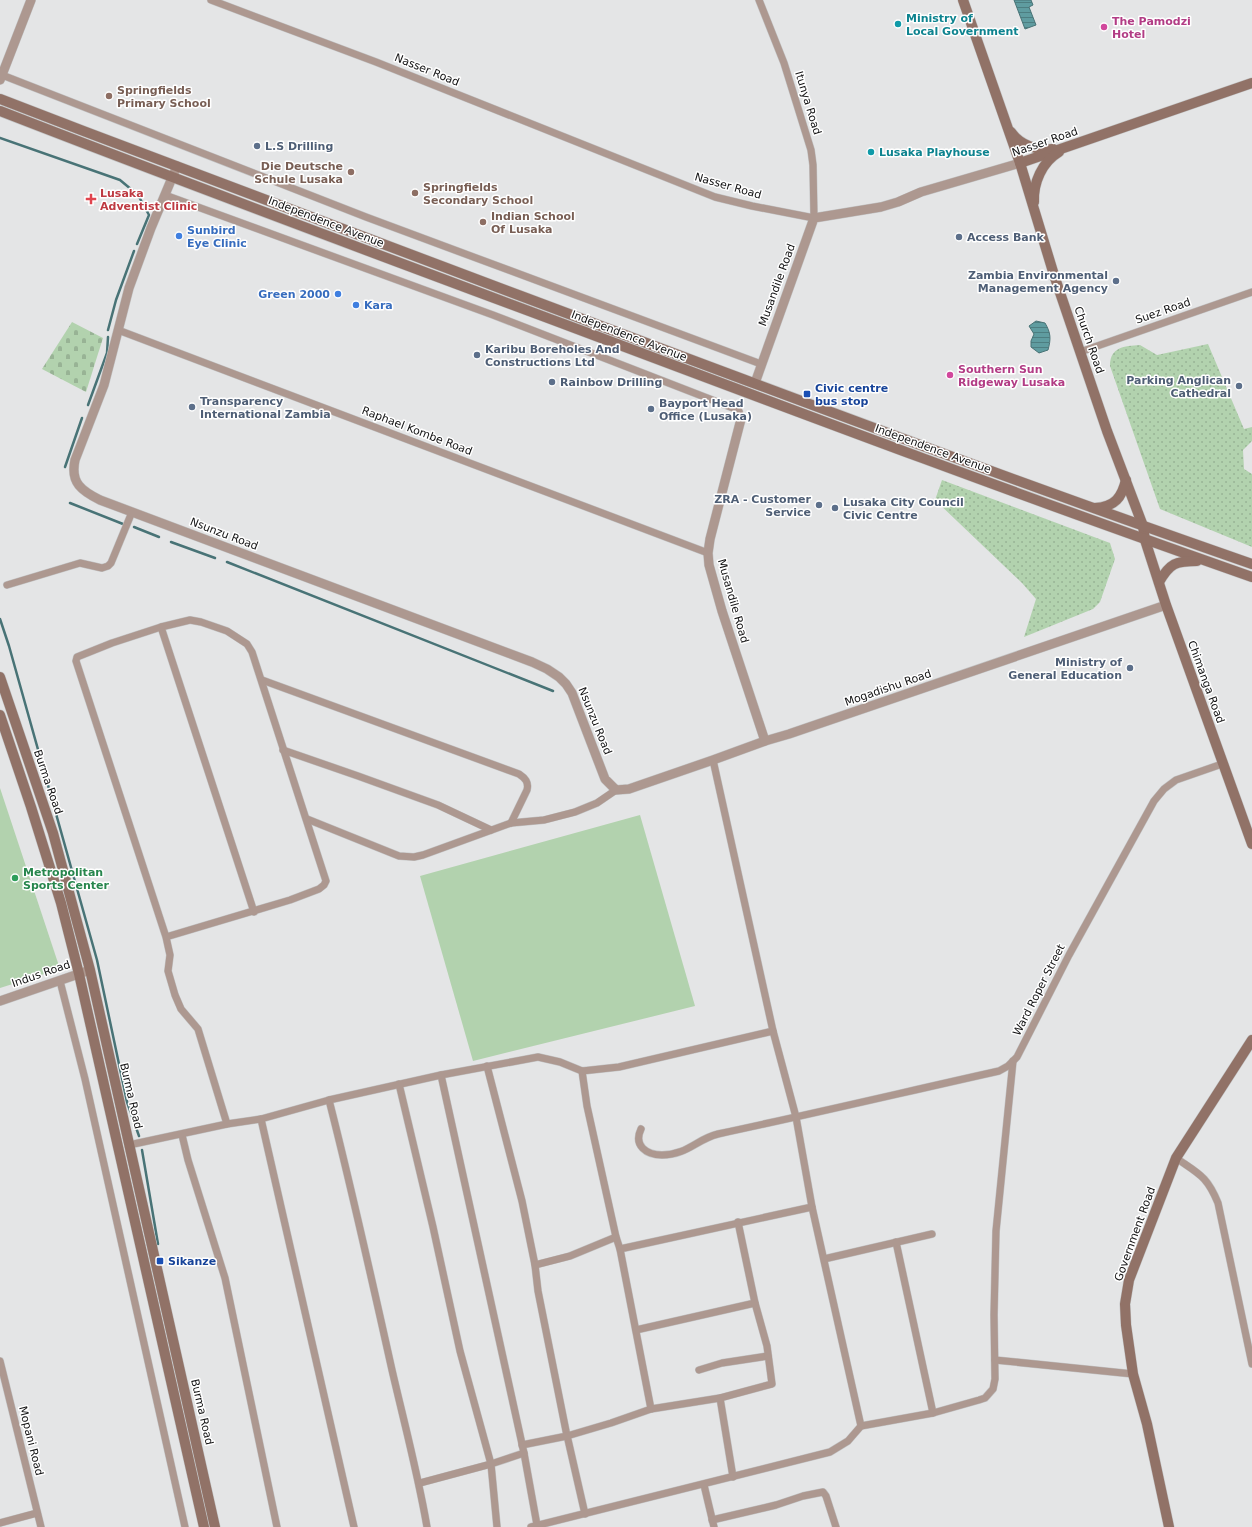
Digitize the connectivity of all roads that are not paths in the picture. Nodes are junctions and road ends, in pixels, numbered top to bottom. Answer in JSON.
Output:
{"nodes":[{"id":1,"x":31,"y":0,"type":"edge"},
{"id":2,"x":211,"y":0,"type":"edge"},
{"id":3,"x":759,"y":0,"type":"edge"},
{"id":4,"x":963,"y":0,"type":"edge"},
{"id":5,"x":1,"y":78,"type":"edge"},
{"id":6,"x":1252,"y":83,"type":"edge"},
{"id":7,"x":0,"y":99,"type":"edge"},
{"id":8,"x":0,"y":111,"type":"edge"},
{"id":9,"x":1006,"y":125,"type":"junction"},
{"id":10,"x":1069,"y":146,"type":"junction"},
{"id":11,"x":1020,"y":164,"type":"junction"},
{"id":12,"x":177,"y":166,"type":"junction"},
{"id":13,"x":172,"y":178,"type":"junction"},
{"id":14,"x":165,"y":195,"type":"junction"},
{"id":15,"x":1034,"y":211,"type":"junction"},
{"id":16,"x":814,"y":218,"type":"junction"},
{"id":17,"x":1252,"y":292,"type":"edge"},
{"id":18,"x":118,"y":330,"type":"junction"},
{"id":19,"x":1080,"y":352,"type":"junction"},
{"id":20,"x":761,"y":364,"type":"junction"},
{"id":21,"x":754,"y":383,"type":"junction"},
{"id":22,"x":741,"y":419,"type":"joint"},
{"id":23,"x":1126,"y":480,"type":"junction"},
{"id":24,"x":1093,"y":508,"type":"junction"},
{"id":25,"x":132,"y":512,"type":"junction"},
{"id":26,"x":1143,"y":526,"type":"junction"},
{"id":27,"x":1145,"y":540,"type":"junction"},
{"id":28,"x":708,"y":553,"type":"junction"},
{"id":29,"x":1205,"y":561,"type":"junction"},
{"id":30,"x":1252,"y":564,"type":"edge"},
{"id":31,"x":1252,"y":577,"type":"edge"},
{"id":32,"x":1158,"y":582,"type":"junction"},
{"id":33,"x":7,"y":585,"type":"dead end"},
{"id":34,"x":1166,"y":604,"type":"junction"},
{"id":35,"x":161,"y":627,"type":"junction"},
{"id":36,"x":0,"y":677,"type":"edge"},
{"id":37,"x":262,"y":680,"type":"junction"},
{"id":38,"x":0,"y":715,"type":"edge"},
{"id":39,"x":765,"y":741,"type":"junction"},
{"id":40,"x":283,"y":750,"type":"junction"},
{"id":41,"x":713,"y":760,"type":"junction"},
{"id":42,"x":1222,"y":764,"type":"junction"},
{"id":43,"x":616,"y":790,"type":"junction"},
{"id":44,"x":306,"y":819,"type":"junction"},
{"id":45,"x":510,"y":823,"type":"junction"},
{"id":46,"x":491,"y":830,"type":"junction"},
{"id":47,"x":1252,"y":844,"type":"edge"},
{"id":48,"x":254,"y":912,"type":"junction"},
{"id":49,"x":166,"y":937,"type":"junction"},
{"id":50,"x":90,"y":970,"type":"junction"},
{"id":51,"x":79,"y":974,"type":"junction"},
{"id":52,"x":60,"y":981,"type":"junction"},
{"id":53,"x":0,"y":1001,"type":"edge"},
{"id":54,"x":773,"y":1031,"type":"junction"},
{"id":55,"x":1252,"y":1040,"type":"edge"},
{"id":56,"x":1013,"y":1061,"type":"junction"},
{"id":57,"x":488,"y":1066,"type":"junction"},
{"id":58,"x":582,"y":1070,"type":"junction"},
{"id":59,"x":441,"y":1075,"type":"junction"},
{"id":60,"x":399,"y":1084,"type":"junction"},
{"id":61,"x":329,"y":1100,"type":"junction"},
{"id":62,"x":796,"y":1117,"type":"junction"},
{"id":63,"x":261,"y":1118,"type":"junction"},
{"id":64,"x":227,"y":1124,"type":"junction"},
{"id":65,"x":641,"y":1129,"type":"dead end"},
{"id":66,"x":182,"y":1135,"type":"junction"},
{"id":67,"x":129,"y":1146,"type":"junction"},
{"id":68,"x":1176,"y":1158,"type":"junction"},
{"id":69,"x":812,"y":1207,"type":"junction"},
{"id":70,"x":738,"y":1222,"type":"junction"},
{"id":71,"x":932,"y":1234,"type":"dead end"},
{"id":72,"x":616,"y":1237,"type":"junction"},
{"id":73,"x":896,"y":1242,"type":"junction"},
{"id":74,"x":620,"y":1249,"type":"junction"},
{"id":75,"x":824,"y":1259,"type":"junction"},
{"id":76,"x":535,"y":1265,"type":"junction"},
{"id":77,"x":755,"y":1303,"type":"junction"},
{"id":78,"x":636,"y":1330,"type":"junction"},
{"id":79,"x":768,"y":1356,"type":"junction"},
{"id":80,"x":995,"y":1360,"type":"junction"},
{"id":81,"x":0,"y":1361,"type":"edge"},
{"id":82,"x":1252,"y":1364,"type":"edge"},
{"id":83,"x":699,"y":1370,"type":"dead end"},
{"id":84,"x":1133,"y":1374,"type":"junction"},
{"id":85,"x":720,"y":1398,"type":"junction"},
{"id":86,"x":651,"y":1409,"type":"junction"},
{"id":87,"x":933,"y":1413,"type":"junction"},
{"id":88,"x":861,"y":1426,"type":"junction"},
{"id":89,"x":567,"y":1436,"type":"junction"},
{"id":90,"x":523,"y":1449,"type":"junction"},
{"id":91,"x":491,"y":1464,"type":"junction"},
{"id":92,"x":733,"y":1477,"type":"junction"},
{"id":93,"x":420,"y":1483,"type":"junction"},
{"id":94,"x":704,"y":1485,"type":"junction"},
{"id":95,"x":37,"y":1513,"type":"junction"},
{"id":96,"x":585,"y":1514,"type":"junction"},
{"id":97,"x":0,"y":1523,"type":"edge"},
{"id":98,"x":713,"y":1523,"type":"edge"},
{"id":99,"x":534,"y":1526,"type":"edge"},
{"id":100,"x":41,"y":1527,"type":"edge"},
{"id":101,"x":185,"y":1527,"type":"edge"},
{"id":102,"x":204,"y":1527,"type":"edge"},
{"id":103,"x":215,"y":1527,"type":"edge"},
{"id":104,"x":277,"y":1527,"type":"edge"},
{"id":105,"x":354,"y":1527,"type":"edge"},
{"id":106,"x":427,"y":1527,"type":"edge"},
{"id":107,"x":496,"y":1527,"type":"edge"},
{"id":108,"x":836,"y":1527,"type":"edge"},
{"id":109,"x":1168,"y":1527,"type":"edge"}],
"edges":[{"from":1,"to":5,"type":"street"},
{"from":2,"to":16,"type":"street","name":"Nasser Road"},
{"from":3,"to":16,"type":"street","name":"Itunya Road"},
{"from":4,"to":9,"type":"main road","name":"Church Road"},
{"from":5,"to":20,"type":"street"},
{"from":6,"to":10,"type":"main road","name":"Nasser Road"},
{"from":7,"to":12,"type":"main road","name":"Independence Avenue"},
{"from":8,"to":13,"type":"main road","name":"Independence Avenue"},
{"from":9,"to":10,"type":"main road"},
{"from":9,"to":11,"type":"main road","name":"Church Road"},
{"from":10,"to":11,"type":"main road","name":"Nasser Road"},
{"from":10,"to":15,"type":"main road"},
{"from":11,"to":15,"type":"main road","name":"Church Road"},
{"from":11,"to":16,"type":"street","name":"Nasser Road"},
{"from":12,"to":13,"type":"street","name":"Nsunzu Road"},
{"from":12,"to":21,"type":"main road","name":"Independence Avenue"},
{"from":13,"to":14,"type":"street","name":"Nsunzu Road"},
{"from":13,"to":27,"type":"main road","name":"Independence Avenue"},
{"from":14,"to":18,"type":"street","name":"Nsunzu Road"},
{"from":14,"to":22,"type":"street"},
{"from":15,"to":19,"type":"main road","name":"Church Road"},
{"from":16,"to":20,"type":"street","name":"Musandile Road"},
{"from":17,"to":19,"type":"street","name":"Suez Road"},
{"from":18,"to":25,"type":"street","name":"Nsunzu Road"},
{"from":18,"to":28,"type":"street","name":"Raphael Kombe Road"},
{"from":19,"to":23,"type":"main road","name":"Church Road"},
{"from":20,"to":21,"type":"street","name":"Musandile Road"},
{"from":21,"to":24,"type":"main road","name":"Independence Avenue"},
{"from":22,"to":28,"type":"street","name":"Musandile Road"},
{"from":23,"to":24,"type":"main road"},
{"from":23,"to":26,"type":"main road","name":"Church Road"},
{"from":24,"to":26,"type":"main road","name":"Independence Avenue"},
{"from":25,"to":33,"type":"street"},
{"from":25,"to":43,"type":"street","name":"Nsunzu Road"},
{"from":26,"to":27,"type":"main road","name":"Chimanga Road"},
{"from":26,"to":30,"type":"main road","name":"Independence Avenue"},
{"from":27,"to":29,"type":"main road","name":"Independence Avenue"},
{"from":27,"to":32,"type":"main road","name":"Chimanga Road"},
{"from":28,"to":39,"type":"street","name":"Musandile Road"},
{"from":29,"to":31,"type":"main road","name":"Independence Avenue"},
{"from":29,"to":32,"type":"main road"},
{"from":32,"to":34,"type":"main road","name":"Chimanga Road"},
{"from":34,"to":39,"type":"street","name":"Mogadishu Road"},
{"from":34,"to":42,"type":"main road","name":"Chimanga Road"},
{"from":35,"to":37,"type":"street"},
{"from":35,"to":48,"type":"street"},
{"from":35,"to":49,"type":"street"},
{"from":36,"to":50,"type":"main road","name":"Burma Road"},
{"from":37,"to":40,"type":"street"},
{"from":37,"to":45,"type":"street"},
{"from":38,"to":51,"type":"main road"},
{"from":39,"to":41,"type":"street","name":"Mogadishu Road"},
{"from":40,"to":44,"type":"street"},
{"from":40,"to":46,"type":"street"},
{"from":41,"to":43,"type":"street","name":"Mogadishu Road"},
{"from":41,"to":54,"type":"street"},
{"from":42,"to":47,"type":"main road","name":"Chimanga Road"},
{"from":42,"to":56,"type":"street","name":"Ward Roper Street"},
{"from":43,"to":45,"type":"street"},
{"from":44,"to":46,"type":"street"},
{"from":44,"to":48,"type":"street"},
{"from":45,"to":46,"type":"street"},
{"from":48,"to":49,"type":"street"},
{"from":49,"to":64,"type":"street"},
{"from":50,"to":51,"type":"street","name":"Indus Road"},
{"from":50,"to":67,"type":"main road","name":"Burma Road"},
{"from":51,"to":52,"type":"street","name":"Indus Road"},
{"from":51,"to":102,"type":"main road"},
{"from":52,"to":53,"type":"street","name":"Indus Road"},
{"from":52,"to":101,"type":"street"},
{"from":54,"to":58,"type":"street"},
{"from":54,"to":62,"type":"street"},
{"from":55,"to":68,"type":"main road","name":"Government Road"},
{"from":56,"to":62,"type":"street","name":"Ward Roper Street"},
{"from":56,"to":80,"type":"street"},
{"from":57,"to":58,"type":"street"},
{"from":57,"to":59,"type":"street"},
{"from":57,"to":76,"type":"street"},
{"from":58,"to":72,"type":"street"},
{"from":59,"to":60,"type":"street"},
{"from":59,"to":90,"type":"street"},
{"from":60,"to":61,"type":"street"},
{"from":60,"to":91,"type":"street"},
{"from":61,"to":63,"type":"street"},
{"from":61,"to":93,"type":"street"},
{"from":62,"to":65,"type":"street","name":"Ward Roper Street"},
{"from":62,"to":69,"type":"street"},
{"from":63,"to":64,"type":"street"},
{"from":63,"to":105,"type":"street"},
{"from":64,"to":66,"type":"street"},
{"from":66,"to":67,"type":"street"},
{"from":66,"to":104,"type":"street"},
{"from":67,"to":103,"type":"main road","name":"Burma Road"},
{"from":68,"to":82,"type":"street"},
{"from":68,"to":84,"type":"main road","name":"Government Road"},
{"from":69,"to":70,"type":"street"},
{"from":69,"to":75,"type":"street"},
{"from":70,"to":74,"type":"street"},
{"from":70,"to":77,"type":"street"},
{"from":71,"to":73,"type":"street"},
{"from":72,"to":74,"type":"street"},
{"from":72,"to":76,"type":"street"},
{"from":73,"to":75,"type":"street"},
{"from":73,"to":87,"type":"street"},
{"from":74,"to":78,"type":"street"},
{"from":75,"to":88,"type":"street"},
{"from":76,"to":89,"type":"street"},
{"from":77,"to":78,"type":"street"},
{"from":77,"to":79,"type":"street"},
{"from":78,"to":86,"type":"street"},
{"from":79,"to":83,"type":"street"},
{"from":79,"to":85,"type":"street"},
{"from":80,"to":84,"type":"street"},
{"from":80,"to":87,"type":"street"},
{"from":81,"to":95,"type":"street","name":"Mopani Road"},
{"from":84,"to":109,"type":"main road","name":"Government Road"},
{"from":85,"to":86,"type":"street"},
{"from":85,"to":92,"type":"street"},
{"from":86,"to":89,"type":"street"},
{"from":87,"to":88,"type":"street"},
{"from":88,"to":92,"type":"street"},
{"from":89,"to":90,"type":"street"},
{"from":89,"to":96,"type":"street"},
{"from":90,"to":91,"type":"street"},
{"from":90,"to":99,"type":"street"},
{"from":91,"to":93,"type":"street"},
{"from":91,"to":107,"type":"street"},
{"from":92,"to":94,"type":"street"},
{"from":93,"to":106,"type":"street"},
{"from":94,"to":96,"type":"street"},
{"from":94,"to":98,"type":"street"},
{"from":95,"to":97,"type":"street"},
{"from":95,"to":100,"type":"street","name":"Mopani Road"},
{"from":96,"to":99,"type":"street"},
{"from":98,"to":108,"type":"street"}]}
